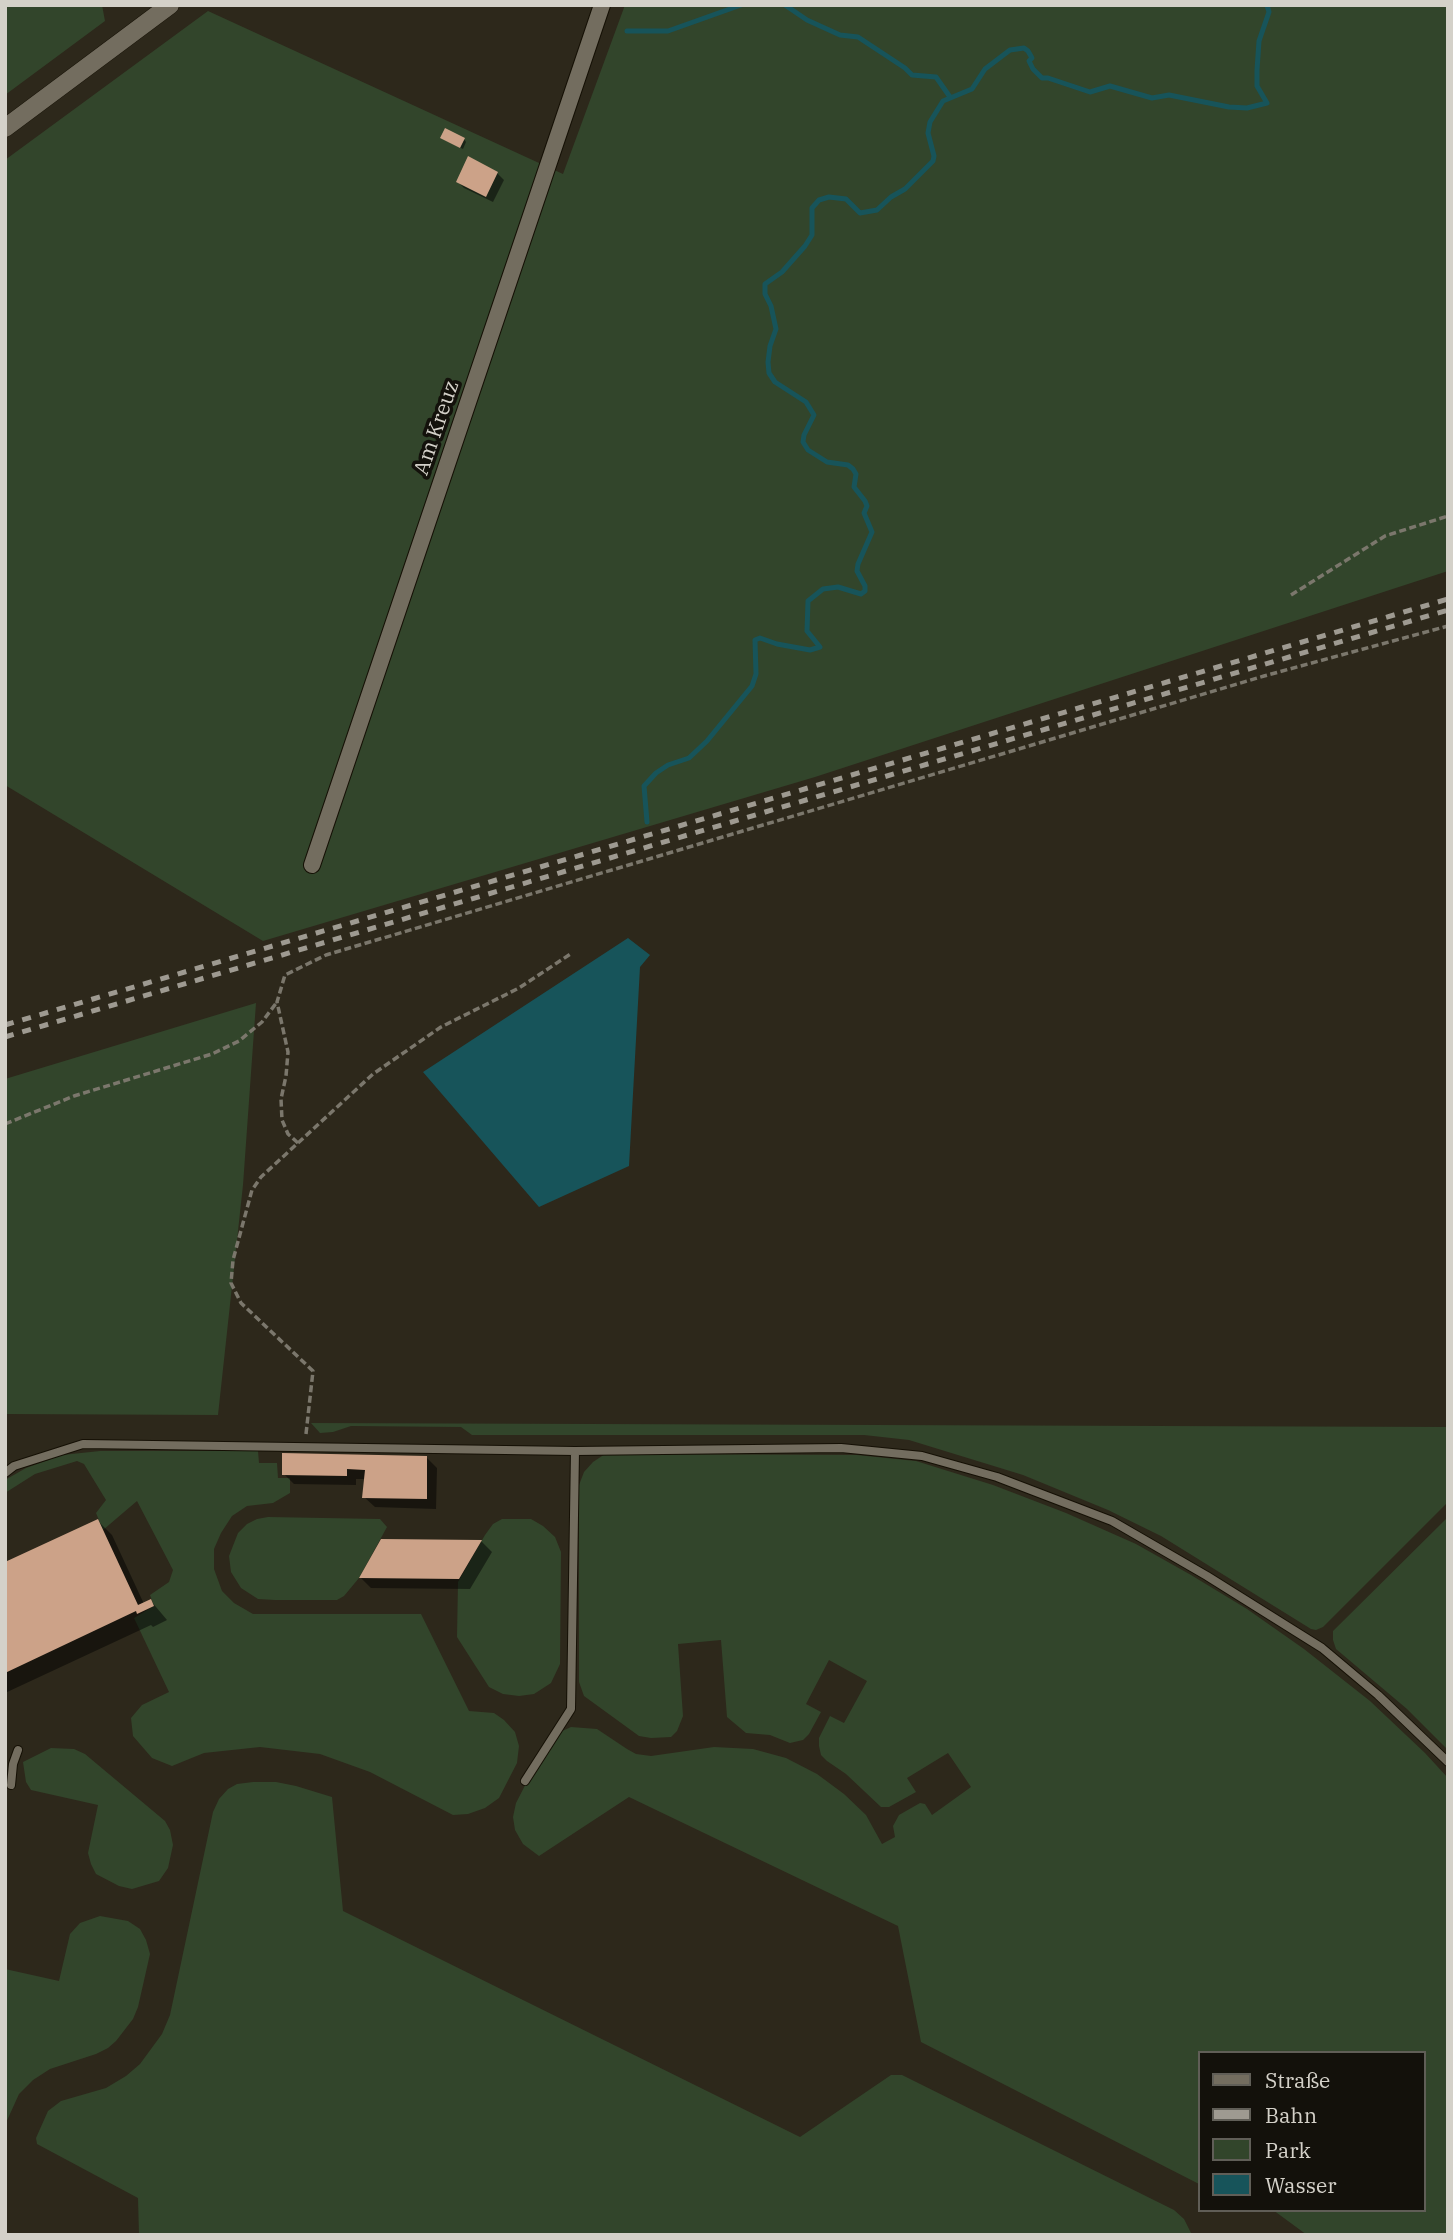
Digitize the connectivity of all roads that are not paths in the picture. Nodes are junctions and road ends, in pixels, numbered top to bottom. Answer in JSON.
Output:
{"nodes":[{"id":1,"x":170,"y":5,"type":"edge"},
{"id":2,"x":602,"y":5,"type":"edge"},
{"id":3,"x":5,"y":128,"type":"edge"},
{"id":4,"x":312,"y":865,"type":"dead end"},
{"id":5,"x":575,"y":1451,"type":"junction"},
{"id":6,"x":5,"y":1473,"type":"edge"},
{"id":7,"x":18,"y":1750,"type":"dead end"},
{"id":8,"x":1448,"y":1762,"type":"edge"},
{"id":9,"x":525,"y":1782,"type":"dead end"},
{"id":10,"x":11,"y":1785,"type":"dead end"}],
"edges":[{"from":1,"to":3,"type":"street"},
{"from":2,"to":4,"type":"street","name":"Am Kreuz"},
{"from":5,"to":6,"type":"lane"},
{"from":5,"to":8,"type":"lane"},
{"from":5,"to":9,"type":"lane"},
{"from":7,"to":10,"type":"lane"}]}
